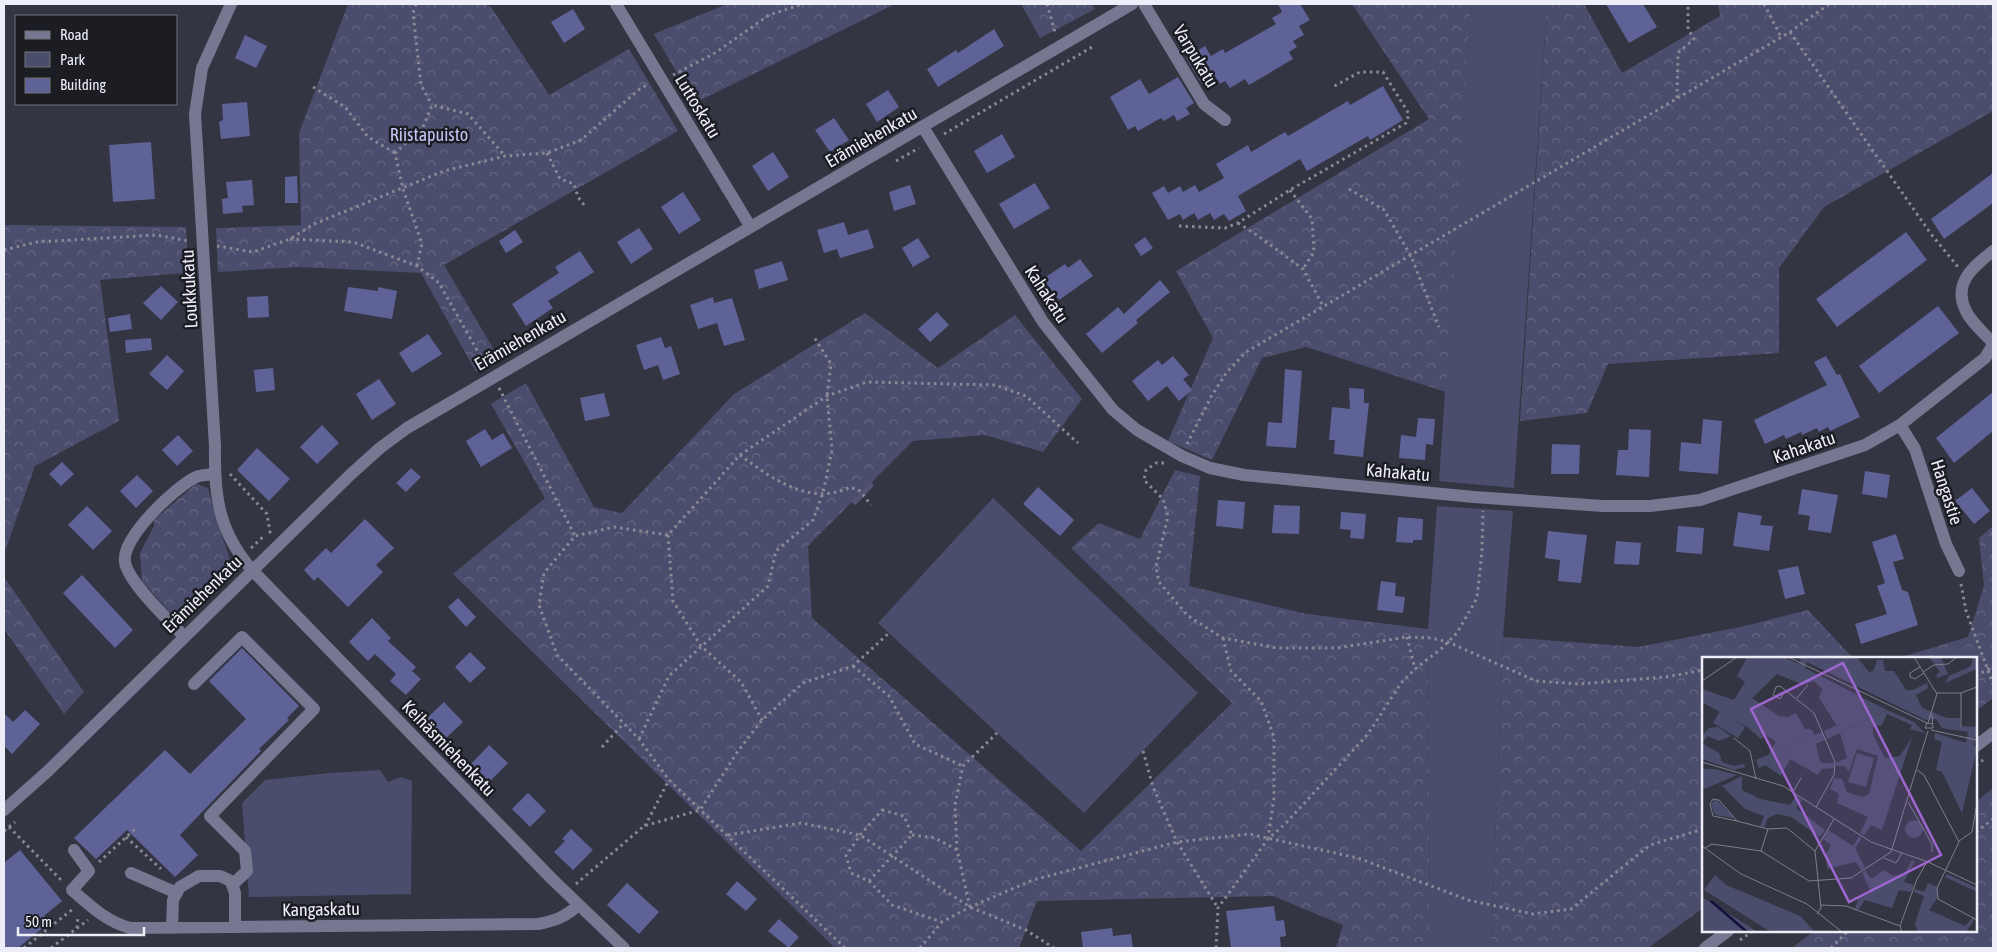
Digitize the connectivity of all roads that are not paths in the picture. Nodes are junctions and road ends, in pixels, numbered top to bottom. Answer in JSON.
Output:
{"nodes":[{"id":1,"x":230,"y":4,"type":"edge"},
{"id":2,"x":616,"y":4,"type":"edge"},
{"id":3,"x":1132,"y":4,"type":"edge"},
{"id":4,"x":1144,"y":4,"type":"edge"},
{"id":5,"x":1224,"y":120,"type":"dead end"},
{"id":6,"x":923,"y":127,"type":"junction"},
{"id":7,"x":750,"y":226,"type":"junction"},
{"id":8,"x":1993,"y":251,"type":"edge"},
{"id":9,"x":1993,"y":344,"type":"edge"},
{"id":10,"x":1900,"y":425,"type":"junction"},
{"id":11,"x":214,"y":474,"type":"junction"},
{"id":12,"x":252,"y":570,"type":"junction"},
{"id":13,"x":1959,"y":571,"type":"road end"},
{"id":14,"x":184,"y":636,"type":"junction"},
{"id":15,"x":194,"y":684,"type":"dead end"},
{"id":16,"x":1993,"y":733,"type":"edge"},
{"id":17,"x":1977,"y":745,"type":"edge"},
{"id":18,"x":4,"y":810,"type":"edge"},
{"id":19,"x":74,"y":850,"type":"dead end"},
{"id":20,"x":131,"y":873,"type":"dead end"},
{"id":21,"x":232,"y":885,"type":"junction"},
{"id":22,"x":178,"y":890,"type":"junction"},
{"id":23,"x":578,"y":905,"type":"junction"},
{"id":24,"x":172,"y":928,"type":"junction"},
{"id":25,"x":235,"y":928,"type":"junction"},
{"id":26,"x":1727,"y":932,"type":"edge"},
{"id":27,"x":624,"y":948,"type":"edge"},
{"id":28,"x":1705,"y":948,"type":"edge"}],
"edges":[{"from":1,"to":11,"type":"street","name":"Loukkukatu"},
{"from":2,"to":7,"type":"street","name":"Luttoskatu"},
{"from":3,"to":6,"type":"street","name":"Erämiehenkatu"},
{"from":4,"to":5,"type":"street","name":"Varpukatu"},
{"from":6,"to":7,"type":"street","name":"Erämiehenkatu"},
{"from":6,"to":10,"type":"street","name":"Kahakatu"},
{"from":7,"to":12,"type":"street","name":"Erämiehenkatu"},
{"from":8,"to":9,"type":"street","name":"Kahakatu"},
{"from":9,"to":10,"type":"street","name":"Kahakatu"},
{"from":10,"to":13,"type":"street","name":"Hangastie"},
{"from":11,"to":12,"type":"street","name":"Loukkukatu"},
{"from":11,"to":14,"type":"street"},
{"from":12,"to":14,"type":"street","name":"Erämiehenkatu"},
{"from":12,"to":23,"type":"street","name":"Keihäsmiehenkatu"},
{"from":14,"to":18,"type":"street","name":"Erämiehenkatu"},
{"from":15,"to":21,"type":"street"},
{"from":16,"to":17,"type":"street"},
{"from":19,"to":24,"type":"street","name":"Kangaskatu"},
{"from":20,"to":22,"type":"street"},
{"from":21,"to":22,"type":"street"},
{"from":21,"to":25,"type":"street"},
{"from":22,"to":24,"type":"street"},
{"from":23,"to":25,"type":"street","name":"Kangaskatu"},
{"from":23,"to":27,"type":"street","name":"Keihäsmiehenkatu"},
{"from":24,"to":25,"type":"street","name":"Kangaskatu"},
{"from":26,"to":28,"type":"street"}]}
